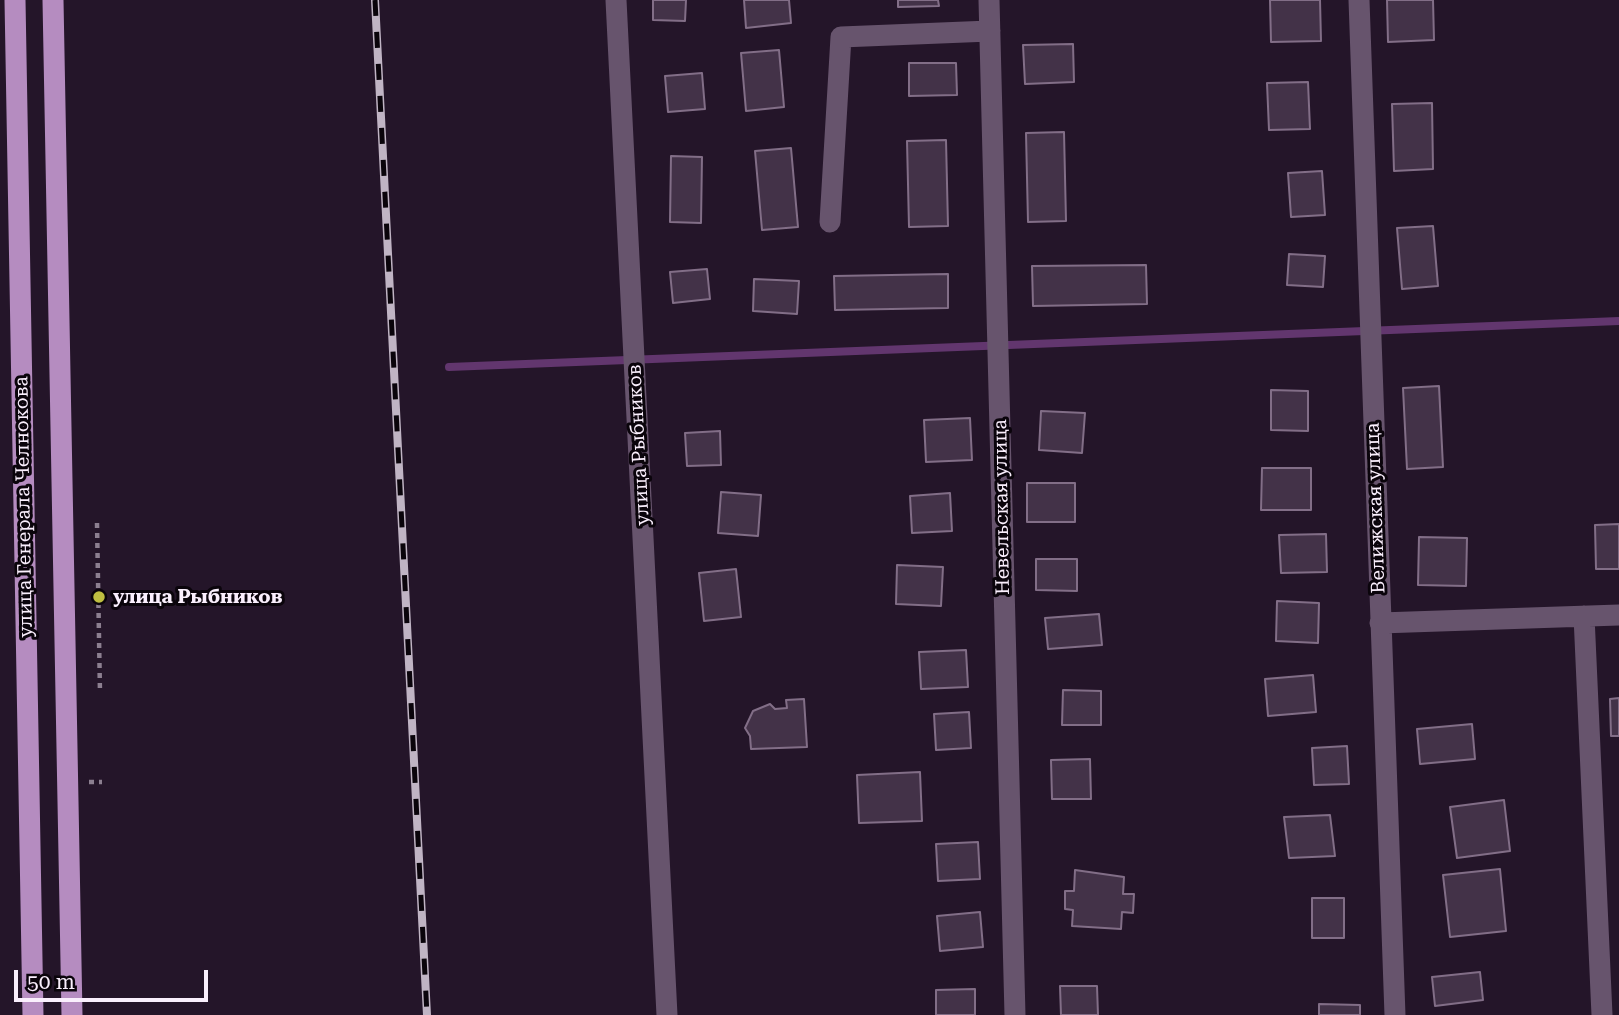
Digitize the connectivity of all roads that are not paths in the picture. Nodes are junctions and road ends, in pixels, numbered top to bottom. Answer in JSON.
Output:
{"nodes":[{"id":1,"x":15,"y":0,"type":"edge"},
{"id":2,"x":53,"y":0,"type":"edge"},
{"id":3,"x":617,"y":0,"type":"edge"},
{"id":4,"x":989,"y":0,"type":"edge"},
{"id":5,"x":1359,"y":0,"type":"edge"},
{"id":6,"x":990,"y":31,"type":"junction"},
{"id":7,"x":8,"y":119,"type":"edge"},
{"id":8,"x":830,"y":222,"type":"dead end"},
{"id":9,"x":1619,"y":615,"type":"edge"},
{"id":10,"x":1584,"y":616,"type":"junction"},
{"id":11,"x":1380,"y":623,"type":"junction"},
{"id":12,"x":33,"y":1015,"type":"edge"},
{"id":13,"x":72,"y":1015,"type":"edge"},
{"id":14,"x":667,"y":1015,"type":"edge"},
{"id":15,"x":1014,"y":1015,"type":"edge"},
{"id":16,"x":1395,"y":1015,"type":"edge"},
{"id":17,"x":1602,"y":1015,"type":"edge"}],
"edges":[{"from":1,"to":7,"type":"main road","name":"улица Генерала Челнокова"},
{"from":2,"to":13,"type":"main road","name":"улица Генерала Челнокова"},
{"from":3,"to":14,"type":"street","name":"улица Рыбников"},
{"from":4,"to":6,"type":"street","name":"Невельская улица"},
{"from":5,"to":11,"type":"street","name":"Велижская улица"},
{"from":6,"to":8,"type":"street"},
{"from":6,"to":15,"type":"street","name":"Невельская улица"},
{"from":7,"to":12,"type":"main road","name":"улица Генерала Челнокова"},
{"from":9,"to":10,"type":"street"},
{"from":10,"to":11,"type":"street"},
{"from":10,"to":17,"type":"street"},
{"from":11,"to":16,"type":"street","name":"Велижская улица"}]}
